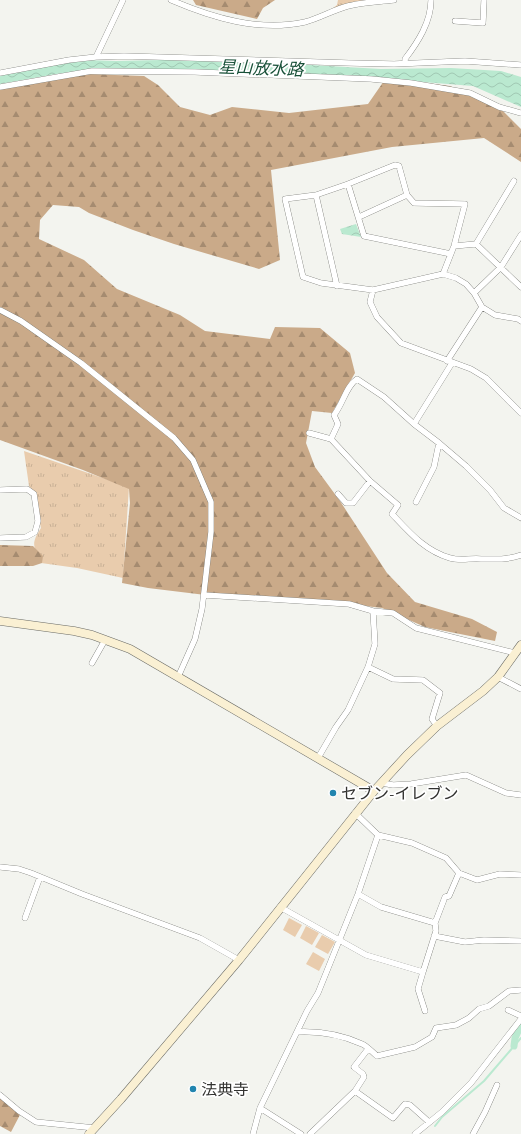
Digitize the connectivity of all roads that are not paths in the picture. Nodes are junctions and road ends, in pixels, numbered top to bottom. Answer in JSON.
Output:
{"nodes":[{"id":1,"x":123,"y":0,"type":"edge"},
{"id":2,"x":171,"y":0,"type":"edge"},
{"id":3,"x":394,"y":0,"type":"edge"},
{"id":4,"x":431,"y":0,"type":"edge"},
{"id":5,"x":484,"y":0,"type":"edge"},
{"id":6,"x":454,"y":21,"type":"dead end"},
{"id":7,"x":96,"y":57,"type":"junction"},
{"id":8,"x":405,"y":63,"type":"junction"},
{"id":9,"x":521,"y":65,"type":"edge"},
{"id":10,"x":0,"y":73,"type":"edge"},
{"id":11,"x":0,"y":87,"type":"edge"},
{"id":12,"x":521,"y":113,"type":"edge"},
{"id":13,"x":514,"y":181,"type":"dead end"},
{"id":14,"x":348,"y":184,"type":"junction"},
{"id":15,"x":316,"y":195,"type":"junction"},
{"id":16,"x":407,"y":195,"type":"junction"},
{"id":17,"x":359,"y":217,"type":"junction"},
{"id":18,"x":521,"y":235,"type":"edge"},
{"id":19,"x":476,"y":244,"type":"junction"},
{"id":20,"x":454,"y":246,"type":"junction"},
{"id":21,"x":451,"y":254,"type":"junction"},
{"id":22,"x":501,"y":266,"type":"junction"},
{"id":23,"x":443,"y":274,"type":"junction"},
{"id":24,"x":337,"y":286,"type":"junction"},
{"id":25,"x":521,"y":287,"type":"edge"},
{"id":26,"x":373,"y":290,"type":"junction"},
{"id":27,"x":474,"y":293,"type":"junction"},
{"id":28,"x":482,"y":307,"type":"junction"},
{"id":29,"x":0,"y":310,"type":"edge"},
{"id":30,"x":521,"y":321,"type":"edge"},
{"id":31,"x":450,"y":362,"type":"junction"},
{"id":32,"x":521,"y":413,"type":"edge"},
{"id":33,"x":414,"y":424,"type":"junction"},
{"id":34,"x":309,"y":433,"type":"dead end"},
{"id":35,"x":331,"y":439,"type":"junction"},
{"id":36,"x":440,"y":443,"type":"junction"},
{"id":37,"x":370,"y":481,"type":"junction"},
{"id":38,"x":0,"y":490,"type":"edge"},
{"id":39,"x":338,"y":494,"type":"dead end"},
{"id":40,"x":416,"y":502,"type":"dead end"},
{"id":41,"x":520,"y":516,"type":"edge"},
{"id":42,"x":0,"y":538,"type":"edge"},
{"id":43,"x":521,"y":555,"type":"edge"},
{"id":44,"x":204,"y":596,"type":"junction"},
{"id":45,"x":373,"y":611,"type":"junction"},
{"id":46,"x":1,"y":623,"type":"edge"},
{"id":47,"x":105,"y":640,"type":"junction"},
{"id":48,"x":521,"y":645,"type":"edge"},
{"id":49,"x":515,"y":653,"type":"junction"},
{"id":50,"x":92,"y":663,"type":"dead end"},
{"id":51,"x":368,"y":667,"type":"junction"},
{"id":52,"x":178,"y":677,"type":"junction"},
{"id":53,"x":498,"y":677,"type":"junction"},
{"id":54,"x":521,"y":689,"type":"edge"},
{"id":55,"x":437,"y":726,"type":"junction"},
{"id":56,"x":318,"y":758,"type":"junction"},
{"id":57,"x":382,"y":783,"type":"junction"},
{"id":58,"x":374,"y":791,"type":"junction"},
{"id":59,"x":521,"y":796,"type":"edge"},
{"id":60,"x":355,"y":813,"type":"junction"},
{"id":61,"x":378,"y":835,"type":"junction"},
{"id":62,"x":0,"y":867,"type":"edge"},
{"id":63,"x":459,"y":873,"type":"junction"},
{"id":64,"x":521,"y":875,"type":"edge"},
{"id":65,"x":40,"y":877,"type":"junction"},
{"id":66,"x":358,"y":894,"type":"junction"},
{"id":67,"x":280,"y":907,"type":"junction"},
{"id":68,"x":26,"y":918,"type":"dead end"},
{"id":69,"x":435,"y":922,"type":"junction"},
{"id":70,"x":434,"y":936,"type":"junction"},
{"id":71,"x":340,"y":941,"type":"junction"},
{"id":72,"x":521,"y":941,"type":"edge"},
{"id":73,"x":239,"y":960,"type":"junction"},
{"id":74,"x":423,"y":972,"type":"junction"},
{"id":75,"x":521,"y":990,"type":"edge"},
{"id":76,"x":508,"y":1010,"type":"dead end"},
{"id":77,"x":425,"y":1011,"type":"dead end"},
{"id":78,"x":521,"y":1016,"type":"edge"},
{"id":79,"x":521,"y":1020,"type":"edge"},
{"id":80,"x":297,"y":1032,"type":"junction"},
{"id":81,"x":368,"y":1049,"type":"junction"},
{"id":82,"x":497,"y":1085,"type":"dead end"},
{"id":83,"x":355,"y":1091,"type":"junction"},
{"id":84,"x":0,"y":1095,"type":"edge"},
{"id":85,"x":260,"y":1108,"type":"junction"},
{"id":86,"x":429,"y":1122,"type":"junction"},
{"id":87,"x":92,"y":1131,"type":"edge"},
{"id":88,"x":253,"y":1134,"type":"edge"},
{"id":89,"x":301,"y":1134,"type":"edge"},
{"id":90,"x":310,"y":1134,"type":"edge"},
{"id":91,"x":415,"y":1134,"type":"edge"},
{"id":92,"x":473,"y":1134,"type":"edge"}],
"edges":[{"from":1,"to":7,"type":"street"},
{"from":2,"to":3,"type":"street"},
{"from":4,"to":8,"type":"street"},
{"from":5,"to":6,"type":"street"},
{"from":7,"to":8,"type":"street"},
{"from":7,"to":10,"type":"street"},
{"from":8,"to":9,"type":"street"},
{"from":11,"to":12,"type":"street"},
{"from":13,"to":19,"type":"street"},
{"from":14,"to":15,"type":"street"},
{"from":14,"to":16,"type":"street"},
{"from":14,"to":17,"type":"street"},
{"from":15,"to":24,"type":"street"},
{"from":15,"to":24,"type":"street"},
{"from":16,"to":17,"type":"street"},
{"from":16,"to":20,"type":"street"},
{"from":17,"to":21,"type":"street"},
{"from":18,"to":22,"type":"street"},
{"from":19,"to":20,"type":"street"},
{"from":19,"to":22,"type":"street"},
{"from":20,"to":21,"type":"street"},
{"from":21,"to":23,"type":"street"},
{"from":22,"to":25,"type":"street"},
{"from":22,"to":27,"type":"street"},
{"from":23,"to":26,"type":"street"},
{"from":23,"to":27,"type":"street"},
{"from":24,"to":26,"type":"street"},
{"from":26,"to":31,"type":"street"},
{"from":27,"to":28,"type":"street"},
{"from":28,"to":30,"type":"street"},
{"from":28,"to":31,"type":"street"},
{"from":29,"to":44,"type":"street"},
{"from":31,"to":32,"type":"street"},
{"from":31,"to":33,"type":"street"},
{"from":33,"to":35,"type":"street"},
{"from":33,"to":36,"type":"street"},
{"from":34,"to":35,"type":"street"},
{"from":35,"to":37,"type":"street"},
{"from":36,"to":40,"type":"street"},
{"from":36,"to":41,"type":"street"},
{"from":37,"to":39,"type":"street"},
{"from":37,"to":43,"type":"street"},
{"from":38,"to":42,"type":"street"},
{"from":44,"to":45,"type":"street"},
{"from":44,"to":52,"type":"street"},
{"from":45,"to":49,"type":"street"},
{"from":45,"to":51,"type":"street"},
{"from":46,"to":47,"type":"street"},
{"from":47,"to":50,"type":"street"},
{"from":47,"to":52,"type":"street"},
{"from":48,"to":49,"type":"street"},
{"from":49,"to":53,"type":"street"},
{"from":51,"to":55,"type":"street"},
{"from":51,"to":56,"type":"street"},
{"from":52,"to":56,"type":"street"},
{"from":53,"to":54,"type":"street"},
{"from":53,"to":55,"type":"street"},
{"from":55,"to":57,"type":"street"},
{"from":56,"to":58,"type":"street"},
{"from":57,"to":58,"type":"street"},
{"from":57,"to":59,"type":"street"},
{"from":58,"to":60,"type":"street"},
{"from":60,"to":61,"type":"street"},
{"from":60,"to":67,"type":"street"},
{"from":61,"to":63,"type":"street"},
{"from":61,"to":66,"type":"street"},
{"from":62,"to":65,"type":"street"},
{"from":63,"to":64,"type":"street"},
{"from":63,"to":69,"type":"street"},
{"from":65,"to":68,"type":"street"},
{"from":65,"to":73,"type":"street"},
{"from":66,"to":69,"type":"street"},
{"from":66,"to":71,"type":"street"},
{"from":67,"to":71,"type":"street"},
{"from":67,"to":73,"type":"street"},
{"from":69,"to":70,"type":"street"},
{"from":70,"to":72,"type":"street"},
{"from":70,"to":74,"type":"street"},
{"from":71,"to":74,"type":"street"},
{"from":71,"to":80,"type":"street"},
{"from":73,"to":87,"type":"street"},
{"from":74,"to":77,"type":"street"},
{"from":75,"to":81,"type":"street"},
{"from":76,"to":78,"type":"street"},
{"from":79,"to":86,"type":"street"},
{"from":80,"to":81,"type":"street"},
{"from":80,"to":85,"type":"street"},
{"from":81,"to":83,"type":"street"},
{"from":82,"to":92,"type":"street"},
{"from":83,"to":86,"type":"street"},
{"from":83,"to":90,"type":"street"},
{"from":84,"to":87,"type":"street"},
{"from":85,"to":88,"type":"street"},
{"from":85,"to":89,"type":"street"},
{"from":86,"to":91,"type":"street"}]}
